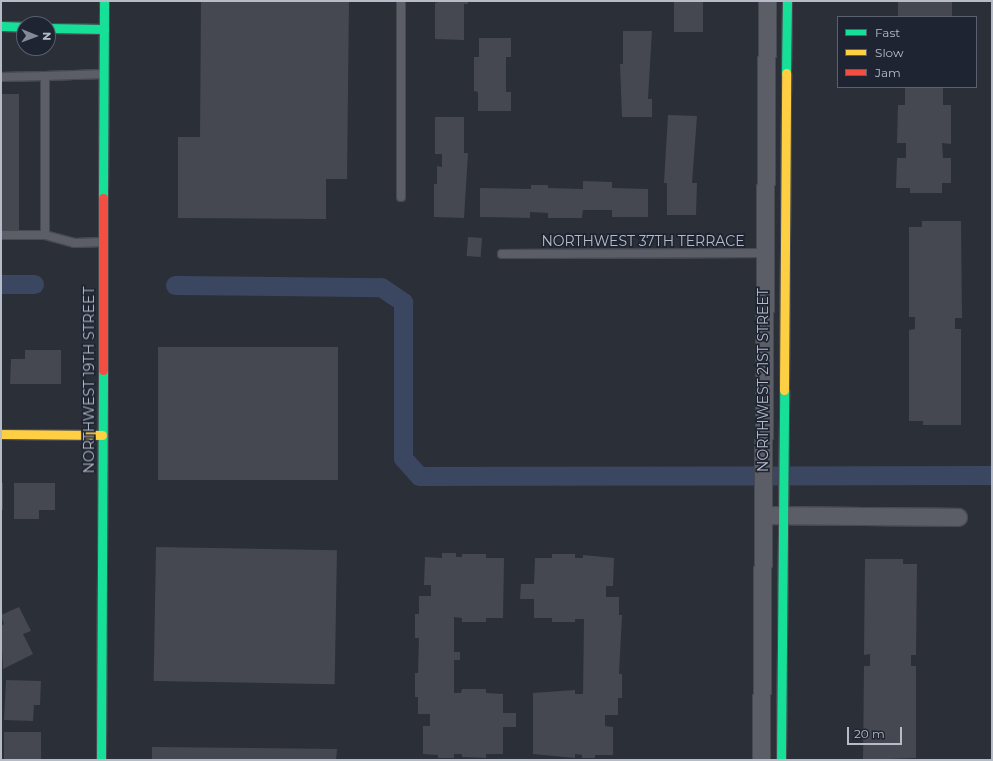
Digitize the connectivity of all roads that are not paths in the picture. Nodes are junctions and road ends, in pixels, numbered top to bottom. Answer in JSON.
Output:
{"nodes":[{"id":1,"x":104,"y":1,"type":"edge"},
{"id":2,"x":401,"y":1,"type":"edge"},
{"id":3,"x":766,"y":1,"type":"edge"},
{"id":4,"x":787,"y":1,"type":"edge"},
{"id":5,"x":1,"y":26,"type":"edge"},
{"id":6,"x":16,"y":27,"type":"edge"},
{"id":7,"x":56,"y":28,"type":"edge"},
{"id":8,"x":104,"y":29,"type":"junction"},
{"id":9,"x":104,"y":74,"type":"junction"},
{"id":10,"x":45,"y":76,"type":"junction"},
{"id":11,"x":1,"y":77,"type":"edge"},
{"id":12,"x":401,"y":197,"type":"dead end"},
{"id":13,"x":1,"y":235,"type":"edge"},
{"id":14,"x":45,"y":235,"type":"junction"},
{"id":15,"x":103,"y":242,"type":"junction"},
{"id":16,"x":764,"y":253,"type":"junction"},
{"id":17,"x":785,"y":253,"type":"junction"},
{"id":18,"x":502,"y":254,"type":"dead end"},
{"id":19,"x":1,"y":434,"type":"edge"},
{"id":20,"x":102,"y":435,"type":"junction"},
{"id":21,"x":762,"y":514,"type":"junction"},
{"id":22,"x":783,"y":515,"type":"junction"},
{"id":23,"x":958,"y":517,"type":"dead end"},
{"id":24,"x":101,"y":760,"type":"edge"},
{"id":25,"x":761,"y":760,"type":"edge"},
{"id":26,"x":781,"y":760,"type":"edge"}],
"edges":[{"from":1,"to":8,"type":"street","name":"NORTHWEST 19TH STREET"},
{"from":2,"to":12,"type":"lane"},
{"from":3,"to":16,"type":"street","name":"NORTHWEST 21ST STREET"},
{"from":4,"to":17,"type":"street","name":"NORTHWEST 21ST STREET"},
{"from":5,"to":6,"type":"street"},
{"from":7,"to":8,"type":"street"},
{"from":8,"to":9,"type":"street","name":"NORTHWEST 19TH STREET"},
{"from":9,"to":10,"type":"lane"},
{"from":9,"to":15,"type":"street","name":"NORTHWEST 19TH STREET"},
{"from":10,"to":11,"type":"lane"},
{"from":10,"to":14,"type":"lane"},
{"from":13,"to":14,"type":"lane"},
{"from":14,"to":15,"type":"lane"},
{"from":15,"to":20,"type":"street","name":"NORTHWEST 19TH STREET"},
{"from":16,"to":17,"type":"lane","name":"NORTHWEST 37TH TERRACE"},
{"from":16,"to":18,"type":"lane","name":"NORTHWEST 37TH TERRACE"},
{"from":16,"to":21,"type":"street","name":"NORTHWEST 21ST STREET"},
{"from":17,"to":22,"type":"street","name":"NORTHWEST 21ST STREET"},
{"from":19,"to":20,"type":"street"},
{"from":20,"to":24,"type":"street","name":"NORTHWEST 19TH STREET"},
{"from":21,"to":22,"type":"street"},
{"from":21,"to":25,"type":"street","name":"NORTHWEST 21ST STREET"},
{"from":22,"to":23,"type":"street"},
{"from":22,"to":26,"type":"street","name":"NORTHWEST 21ST STREET"}]}
